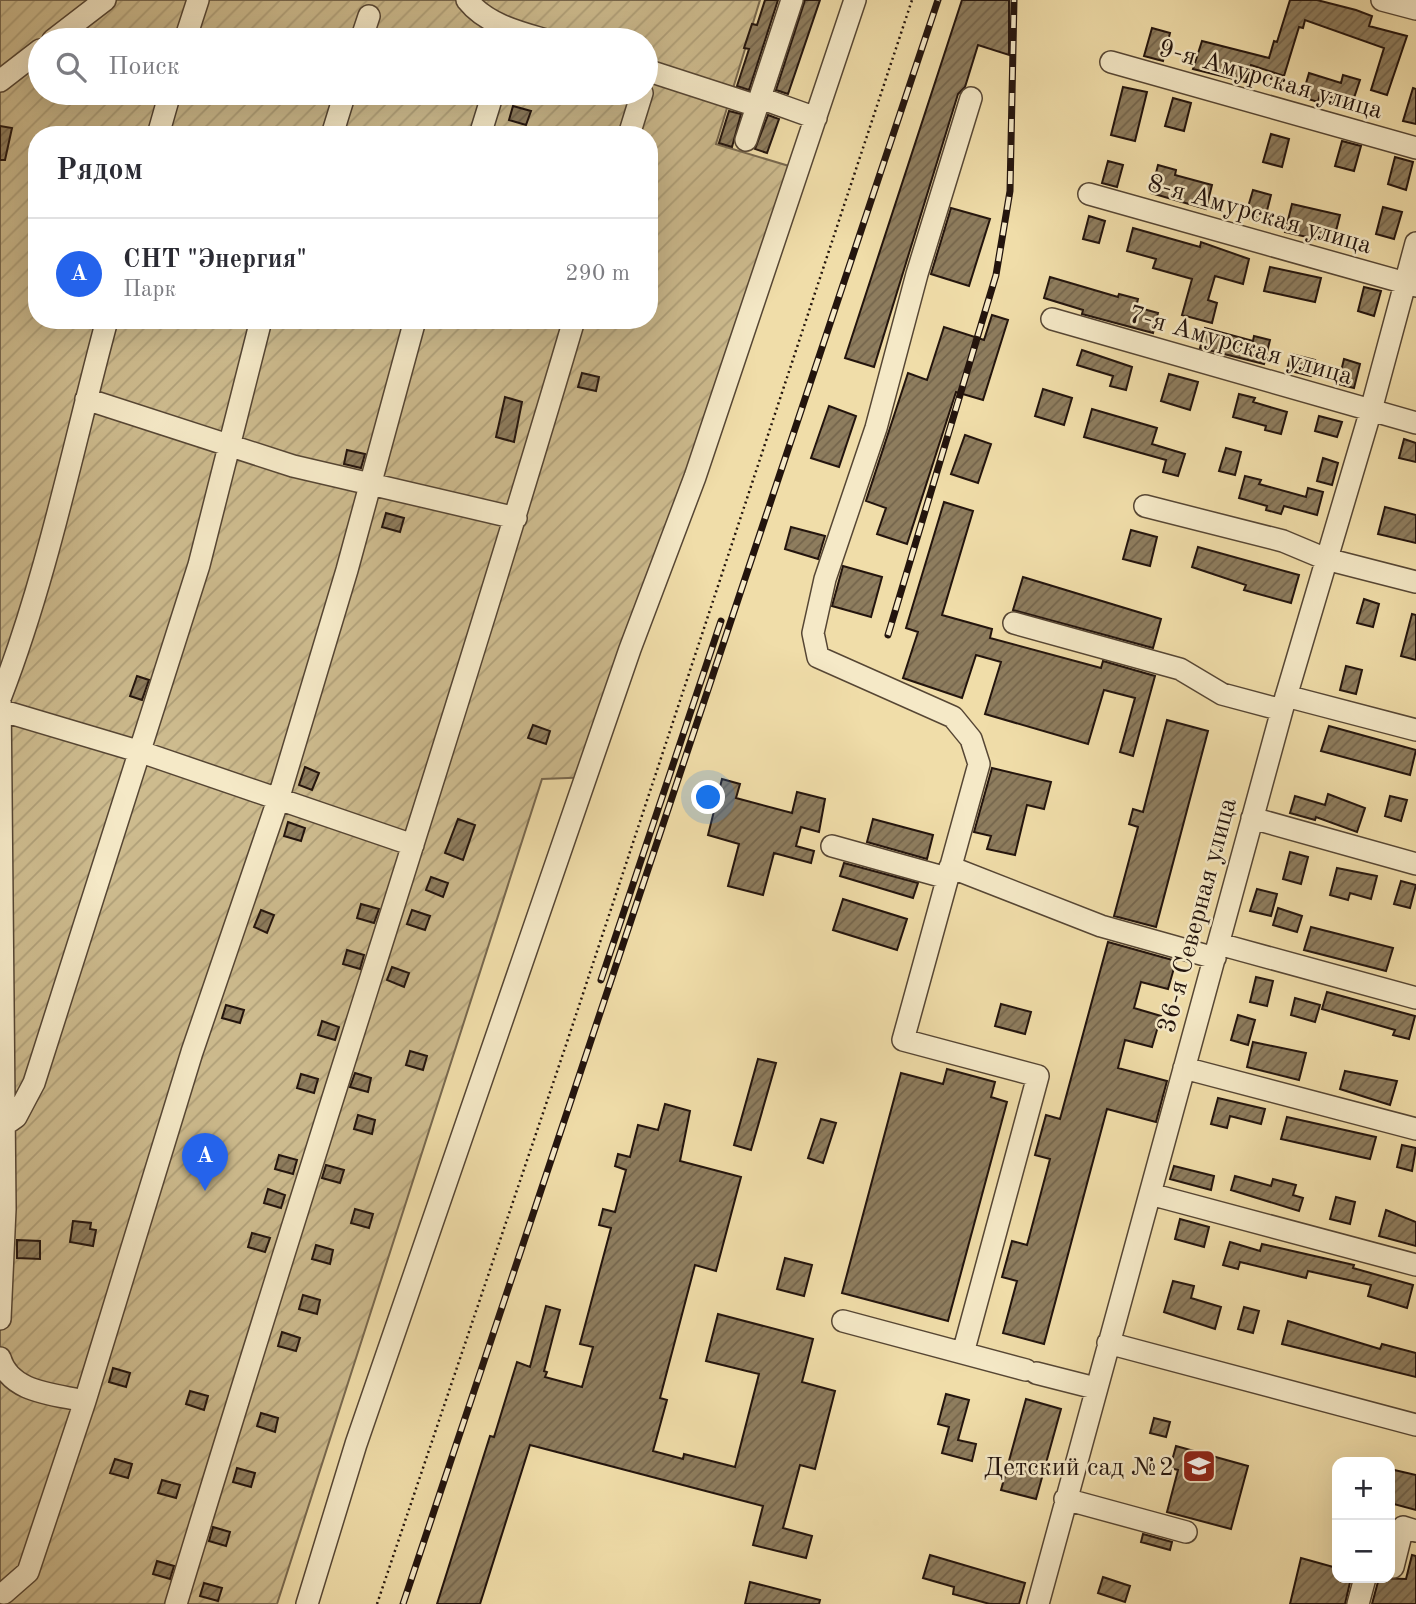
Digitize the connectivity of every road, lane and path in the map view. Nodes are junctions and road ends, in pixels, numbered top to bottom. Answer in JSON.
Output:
{"nodes":[{"id":1,"x":105,"y":0,"type":"edge"},
{"id":2,"x":198,"y":0,"type":"edge"},
{"id":3,"x":467,"y":0,"type":"edge"},
{"id":4,"x":792,"y":0,"type":"edge"},
{"id":5,"x":855,"y":0,"type":"edge"},
{"id":6,"x":912,"y":0,"type":"edge"},
{"id":7,"x":1382,"y":0,"type":"edge"},
{"id":8,"x":1416,"y":9,"type":"edge"},
{"id":9,"x":369,"y":16,"type":"dead end"},
{"id":10,"x":69,"y":28,"type":"edge"},
{"id":11,"x":189,"y":28,"type":"edge"},
{"id":12,"x":365,"y":28,"type":"edge"},
{"id":13,"x":501,"y":28,"type":"edge"},
{"id":14,"x":28,"y":59,"type":"edge"},
{"id":15,"x":1111,"y":62,"type":"dead end"},
{"id":16,"x":658,"y":77,"type":"edge"},
{"id":17,"x":0,"y":81,"type":"edge"},
{"id":18,"x":971,"y":98,"type":"dead end"},
{"id":19,"x":759,"y":102,"type":"junction"},
{"id":20,"x":167,"y":105,"type":"edge"},
{"id":21,"x":341,"y":105,"type":"edge"},
{"id":22,"x":489,"y":105,"type":"edge"},
{"id":23,"x":638,"y":105,"type":"edge"},
{"id":24,"x":816,"y":118,"type":"junction"},
{"id":25,"x":161,"y":126,"type":"edge"},
{"id":26,"x":335,"y":126,"type":"edge"},
{"id":27,"x":483,"y":126,"type":"edge"},
{"id":28,"x":632,"y":126,"type":"edge"},
{"id":29,"x":746,"y":140,"type":"dead end"},
{"id":30,"x":1416,"y":148,"type":"edge"},
{"id":31,"x":1088,"y":194,"type":"dead end"},
{"id":32,"x":1416,"y":243,"type":"edge"},
{"id":33,"x":1411,"y":284,"type":"edge"},
{"id":34,"x":1052,"y":319,"type":"dead end"},
{"id":35,"x":105,"y":329,"type":"edge"},
{"id":36,"x":259,"y":329,"type":"edge"},
{"id":37,"x":413,"y":329,"type":"edge"},
{"id":38,"x":571,"y":329,"type":"edge"},
{"id":39,"x":86,"y":399,"type":"junction"},
{"id":40,"x":1371,"y":410,"type":"junction"},
{"id":41,"x":1416,"y":422,"type":"edge"},
{"id":42,"x":229,"y":446,"type":"junction"},
{"id":43,"x":371,"y":483,"type":"junction"},
{"id":44,"x":1145,"y":506,"type":"dead end"},
{"id":45,"x":516,"y":518,"type":"junction"},
{"id":46,"x":1326,"y":559,"type":"junction"},
{"id":47,"x":1416,"y":582,"type":"edge"},
{"id":48,"x":1014,"y":623,"type":"dead end"},
{"id":49,"x":1,"y":702,"type":"edge"},
{"id":50,"x":1284,"y":703,"type":"junction"},
{"id":51,"x":1416,"y":730,"type":"edge"},
{"id":52,"x":141,"y":752,"type":"junction"},
{"id":53,"x":278,"y":800,"type":"junction"},
{"id":54,"x":1252,"y":818,"type":"junction"},
{"id":55,"x":413,"y":845,"type":"junction"},
{"id":56,"x":832,"y":846,"type":"dead end"},
{"id":57,"x":1416,"y":863,"type":"edge"},
{"id":58,"x":949,"y":872,"type":"junction"},
{"id":59,"x":1217,"y":951,"type":"junction"},
{"id":60,"x":1416,"y":998,"type":"edge"},
{"id":61,"x":1,"y":1026,"type":"edge"},
{"id":62,"x":1184,"y":1068,"type":"junction"},
{"id":63,"x":2,"y":1127,"type":"junction"},
{"id":64,"x":1416,"y":1129,"type":"edge"},
{"id":65,"x":1150,"y":1194,"type":"junction"},
{"id":66,"x":1416,"y":1265,"type":"edge"},
{"id":67,"x":0,"y":1319,"type":"edge"},
{"id":68,"x":843,"y":1321,"type":"dead end"},
{"id":69,"x":1108,"y":1343,"type":"junction"},
{"id":70,"x":963,"y":1353,"type":"junction"},
{"id":71,"x":0,"y":1358,"type":"edge"},
{"id":72,"x":1095,"y":1388,"type":"junction"},
{"id":73,"x":85,"y":1401,"type":"junction"},
{"id":74,"x":1416,"y":1425,"type":"edge"},
{"id":75,"x":1065,"y":1499,"type":"junction"},
{"id":76,"x":1416,"y":1531,"type":"edge"},
{"id":77,"x":1186,"y":1532,"type":"dead end"},
{"id":78,"x":1395,"y":1559,"type":"edge"},
{"id":79,"x":1364,"y":1583,"type":"edge"},
{"id":80,"x":3,"y":1591,"type":"edge"},
{"id":81,"x":176,"y":1604,"type":"edge"},
{"id":82,"x":307,"y":1604,"type":"edge"},
{"id":83,"x":377,"y":1604,"type":"edge"},
{"id":84,"x":1038,"y":1604,"type":"edge"},
{"id":85,"x":1359,"y":1604,"type":"edge"}],
"edges":[{"from":1,"to":10,"type":"street"},
{"from":2,"to":11,"type":"street"},
{"from":3,"to":13,"type":"street"},
{"from":4,"to":19,"type":"street"},
{"from":5,"to":24,"type":"street"},
{"from":6,"to":83,"type":"path"},
{"from":7,"to":8,"type":"street"},
{"from":9,"to":12,"type":"street"},
{"from":14,"to":17,"type":"street"},
{"from":15,"to":30,"type":"street","name":"9-я Амурская улица"},
{"from":16,"to":19,"type":"street"},
{"from":18,"to":58,"type":"street"},
{"from":19,"to":24,"type":"street"},
{"from":19,"to":29,"type":"street"},
{"from":20,"to":25,"type":"street"},
{"from":21,"to":26,"type":"street"},
{"from":22,"to":27,"type":"street"},
{"from":23,"to":28,"type":"street"},
{"from":24,"to":82,"type":"street"},
{"from":31,"to":33,"type":"street","name":"8-я Амурская улица"},
{"from":32,"to":33,"type":"street","name":"36-я Северная улица"},
{"from":33,"to":40,"type":"street","name":"36-я Северная улица"},
{"from":34,"to":40,"type":"street","name":"7-я Амурская улица"},
{"from":35,"to":39,"type":"street"},
{"from":36,"to":42,"type":"street"},
{"from":37,"to":43,"type":"street"},
{"from":38,"to":45,"type":"street"},
{"from":39,"to":42,"type":"street"},
{"from":39,"to":49,"type":"street"},
{"from":40,"to":41,"type":"street","name":"7-я Амурская улица"},
{"from":40,"to":46,"type":"street","name":"36-я Северная улица"},
{"from":42,"to":43,"type":"street"},
{"from":42,"to":52,"type":"street"},
{"from":43,"to":45,"type":"street"},
{"from":43,"to":53,"type":"street"},
{"from":44,"to":46,"type":"street"},
{"from":45,"to":55,"type":"street"},
{"from":46,"to":47,"type":"street"},
{"from":46,"to":50,"type":"street","name":"36-я Северная улица"},
{"from":48,"to":50,"type":"street"},
{"from":49,"to":52,"type":"street"},
{"from":49,"to":61,"type":"street"},
{"from":50,"to":51,"type":"street"},
{"from":50,"to":54,"type":"street","name":"36-я Северная улица"},
{"from":52,"to":53,"type":"street"},
{"from":52,"to":63,"type":"street"},
{"from":53,"to":55,"type":"street"},
{"from":53,"to":73,"type":"street"},
{"from":54,"to":57,"type":"street"},
{"from":54,"to":59,"type":"street","name":"36-я Северная улица"},
{"from":55,"to":81,"type":"street"},
{"from":56,"to":58,"type":"street"},
{"from":58,"to":59,"type":"street"},
{"from":58,"to":70,"type":"street"},
{"from":59,"to":60,"type":"street"},
{"from":59,"to":62,"type":"street","name":"36-я Северная улица"},
{"from":61,"to":63,"type":"street"},
{"from":62,"to":64,"type":"street"},
{"from":62,"to":65,"type":"street","name":"36-я Северная улица"},
{"from":63,"to":67,"type":"street"},
{"from":65,"to":66,"type":"street"},
{"from":65,"to":69,"type":"street","name":"36-я Северная улица"},
{"from":68,"to":70,"type":"street"},
{"from":69,"to":72,"type":"street","name":"36-я Северная улица"},
{"from":69,"to":74,"type":"street"},
{"from":70,"to":72,"type":"street"},
{"from":71,"to":73,"type":"street"},
{"from":72,"to":75,"type":"street","name":"36-я Северная улица"},
{"from":73,"to":80,"type":"street"},
{"from":75,"to":77,"type":"street"},
{"from":75,"to":84,"type":"street","name":"36-я Северная улица"},
{"from":76,"to":78,"type":"street"},
{"from":79,"to":85,"type":"street"}]}
